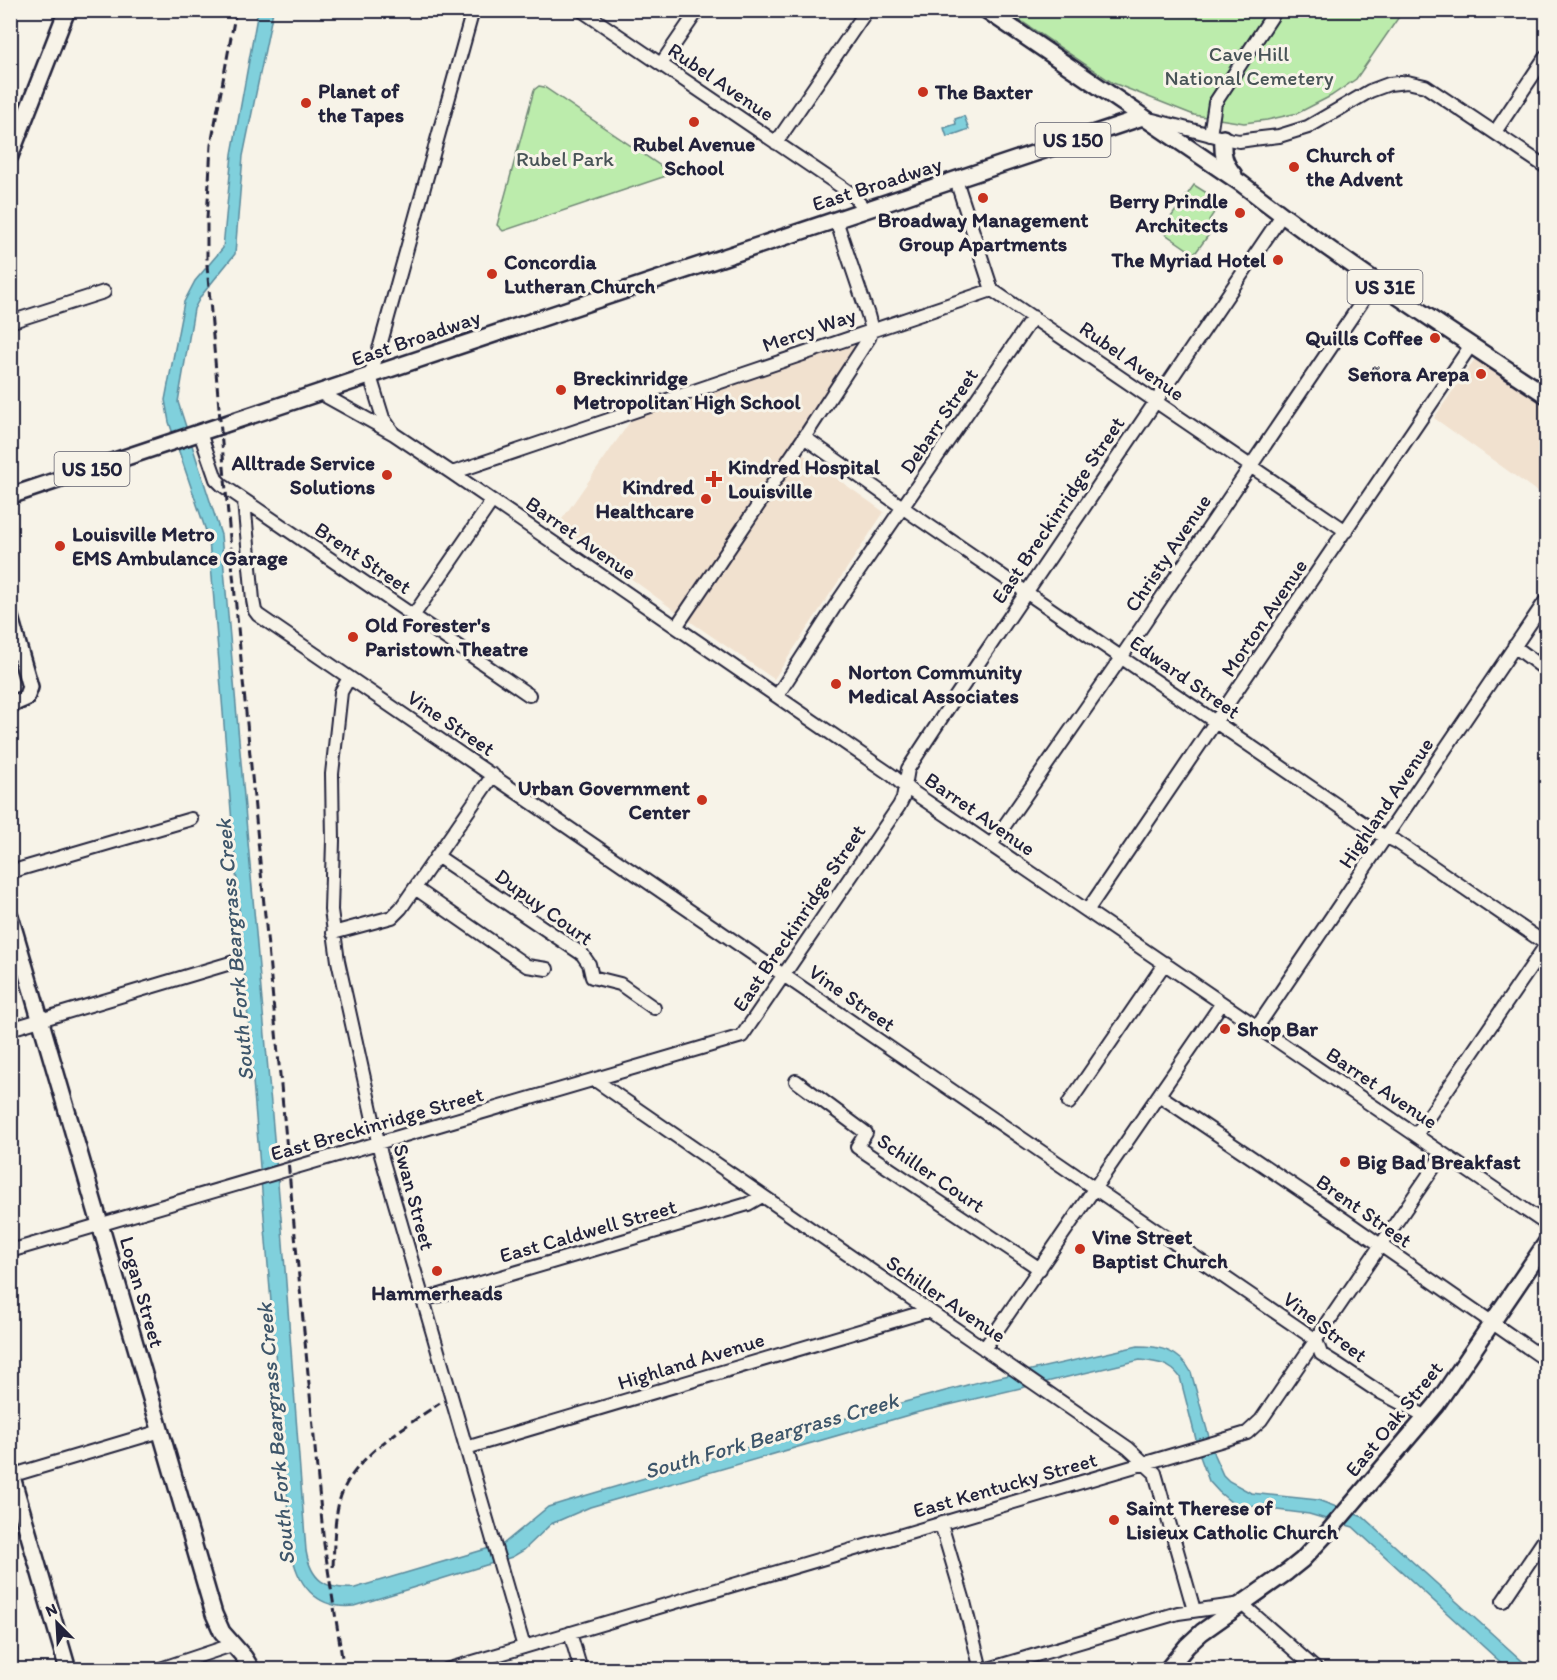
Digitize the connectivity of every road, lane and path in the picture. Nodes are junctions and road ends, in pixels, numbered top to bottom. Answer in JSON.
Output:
{"nodes":[{"id":1,"x":67,"y":10,"type":"edge"},
{"id":2,"x":473,"y":10,"type":"edge"},
{"id":3,"x":581,"y":10,"type":"edge"},
{"id":4,"x":698,"y":10,"type":"edge"},
{"id":5,"x":867,"y":10,"type":"edge"},
{"id":6,"x":987,"y":10,"type":"edge"},
{"id":7,"x":1276,"y":10,"type":"edge"},
{"id":8,"x":1546,"y":56,"type":"edge"},
{"id":9,"x":661,"y":64,"type":"junction"},
{"id":10,"x":1143,"y":117,"type":"junction"},
{"id":11,"x":1495,"y":132,"type":"junction"},
{"id":12,"x":1217,"y":137,"type":"junction"},
{"id":13,"x":776,"y":143,"type":"junction"},
{"id":14,"x":10,"y":156,"type":"edge"},
{"id":15,"x":1546,"y":167,"type":"edge"},
{"id":16,"x":956,"y":180,"type":"junction"},
{"id":17,"x":1242,"y":184,"type":"junction"},
{"id":18,"x":865,"y":210,"type":"junction"},
{"id":19,"x":1282,"y":215,"type":"junction"},
{"id":20,"x":836,"y":220,"type":"junction"},
{"id":21,"x":1376,"y":281,"type":"junction"},
{"id":22,"x":992,"y":290,"type":"junction"},
{"id":23,"x":104,"y":292,"type":"dead end"},
{"id":24,"x":1033,"y":317,"type":"junction"},
{"id":25,"x":10,"y":322,"type":"edge"},
{"id":26,"x":872,"y":330,"type":"junction"},
{"id":27,"x":1471,"y":345,"type":"junction"},
{"id":28,"x":370,"y":376,"type":"junction"},
{"id":29,"x":320,"y":393,"type":"junction"},
{"id":30,"x":1546,"y":395,"type":"edge"},
{"id":31,"x":1156,"y":401,"type":"junction"},
{"id":32,"x":195,"y":434,"type":"junction"},
{"id":33,"x":394,"y":434,"type":"junction"},
{"id":34,"x":804,"y":437,"type":"junction"},
{"id":35,"x":1251,"y":466,"type":"junction"},
{"id":36,"x":452,"y":473,"type":"junction"},
{"id":37,"x":10,"y":496,"type":"edge"},
{"id":38,"x":244,"y":501,"type":"junction"},
{"id":39,"x":492,"y":501,"type":"junction"},
{"id":40,"x":903,"y":508,"type":"junction"},
{"id":41,"x":1346,"y":531,"type":"junction"},
{"id":42,"x":1026,"y":592,"type":"junction"},
{"id":43,"x":1546,"y":600,"type":"edge"},
{"id":44,"x":10,"y":616,"type":"edge"},
{"id":45,"x":413,"y":616,"type":"junction"},
{"id":46,"x":676,"y":627,"type":"junction"},
{"id":47,"x":1514,"y":646,"type":"junction"},
{"id":48,"x":1121,"y":657,"type":"junction"},
{"id":49,"x":1546,"y":670,"type":"edge"},
{"id":50,"x":349,"y":678,"type":"junction"},
{"id":51,"x":529,"y":695,"type":"dead end"},
{"id":52,"x":777,"y":696,"type":"junction"},
{"id":53,"x":10,"y":705,"type":"edge"},
{"id":54,"x":1216,"y":722,"type":"junction"},
{"id":55,"x":492,"y":775,"type":"junction"},
{"id":56,"x":904,"y":786,"type":"junction"},
{"id":57,"x":191,"y":819,"type":"dead end"},
{"id":58,"x":1386,"y":837,"type":"junction"},
{"id":59,"x":991,"y":845,"type":"junction"},
{"id":60,"x":437,"y":856,"type":"junction"},
{"id":61,"x":10,"y":872,"type":"edge"},
{"id":62,"x":415,"y":888,"type":"junction"},
{"id":63,"x":1087,"y":911,"type":"junction"},
{"id":64,"x":10,"y":916,"type":"edge"},
{"id":65,"x":333,"y":933,"type":"junction"},
{"id":66,"x":1546,"y":945,"type":"edge"},
{"id":67,"x":234,"y":962,"type":"dead end"},
{"id":68,"x":1165,"y":963,"type":"junction"},
{"id":69,"x":548,"y":969,"type":"dead end"},
{"id":70,"x":784,"y":975,"type":"junction"},
{"id":71,"x":1222,"y":1003,"type":"junction"},
{"id":72,"x":654,"y":1008,"type":"dead end"},
{"id":73,"x":40,"y":1020,"type":"junction"},
{"id":74,"x":1257,"y":1027,"type":"junction"},
{"id":75,"x":10,"y":1029,"type":"edge"},
{"id":76,"x":595,"y":1080,"type":"junction"},
{"id":77,"x":796,"y":1082,"type":"dead end"},
{"id":78,"x":1159,"y":1095,"type":"junction"},
{"id":79,"x":1069,"y":1103,"type":"dead end"},
{"id":80,"x":1416,"y":1136,"type":"junction"},
{"id":81,"x":379,"y":1144,"type":"junction"},
{"id":82,"x":1443,"y":1154,"type":"junction"},
{"id":83,"x":1094,"y":1188,"type":"junction"},
{"id":84,"x":762,"y":1196,"type":"junction"},
{"id":85,"x":100,"y":1224,"type":"junction"},
{"id":86,"x":1546,"y":1224,"type":"edge"},
{"id":87,"x":1546,"y":1243,"type":"edge"},
{"id":88,"x":1380,"y":1246,"type":"junction"},
{"id":89,"x":10,"y":1251,"type":"edge"},
{"id":90,"x":1040,"y":1269,"type":"junction"},
{"id":91,"x":423,"y":1300,"type":"junction"},
{"id":92,"x":927,"y":1311,"type":"junction"},
{"id":93,"x":1492,"y":1323,"type":"junction"},
{"id":94,"x":1316,"y":1340,"type":"junction"},
{"id":95,"x":984,"y":1349,"type":"junction"},
{"id":96,"x":1546,"y":1360,"type":"edge"},
{"id":97,"x":1427,"y":1417,"type":"junction"},
{"id":98,"x":160,"y":1431,"type":"junction"},
{"id":99,"x":466,"y":1448,"type":"junction"},
{"id":100,"x":1145,"y":1464,"type":"junction"},
{"id":101,"x":11,"y":1474,"type":"edge"},
{"id":102,"x":941,"y":1524,"type":"junction"},
{"id":103,"x":1546,"y":1537,"type":"edge"},
{"id":104,"x":1503,"y":1600,"type":"dead end"},
{"id":105,"x":1242,"y":1604,"type":"junction"},
{"id":106,"x":1194,"y":1610,"type":"junction"},
{"id":107,"x":570,"y":1633,"type":"junction"},
{"id":108,"x":232,"y":1645,"type":"junction"},
{"id":109,"x":524,"y":1647,"type":"junction"},
{"id":110,"x":68,"y":1670,"type":"edge"},
{"id":111,"x":157,"y":1670,"type":"edge"},
{"id":112,"x":252,"y":1670,"type":"edge"},
{"id":113,"x":446,"y":1670,"type":"edge"},
{"id":114,"x":581,"y":1670,"type":"edge"},
{"id":115,"x":983,"y":1670,"type":"edge"},
{"id":116,"x":1167,"y":1670,"type":"edge"},
{"id":117,"x":1317,"y":1670,"type":"edge"}],
"edges":[{"from":1,"to":14,"type":"main road"},
{"from":2,"to":28,"type":"street"},
{"from":3,"to":9,"type":"street","name":"Rubel Avenue"},
{"from":4,"to":9,"type":"street"},
{"from":5,"to":13,"type":"street"},
{"from":6,"to":10,"type":"main road","number":"US 31E"},
{"from":7,"to":12,"type":"street"},
{"from":8,"to":11,"type":"street"},
{"from":9,"to":13,"type":"street","name":"Rubel Avenue"},
{"from":10,"to":12,"type":"street"},
{"from":10,"to":16,"type":"main road","name":"East Broadway","number":"US 150"},
{"from":10,"to":17,"type":"main road","number":"US 31E"},
{"from":11,"to":12,"type":"street"},
{"from":11,"to":15,"type":"street"},
{"from":12,"to":17,"type":"main road"},
{"from":13,"to":18,"type":"street","name":"Rubel Avenue"},
{"from":16,"to":18,"type":"main road","name":"East Broadway","number":"US 150"},
{"from":16,"to":22,"type":"street"},
{"from":17,"to":19,"type":"main road","number":"US 31E"},
{"from":18,"to":20,"type":"main road","name":"East Broadway","number":"US 150"},
{"from":19,"to":21,"type":"main road","number":"US 31E"},
{"from":19,"to":31,"type":"street","name":"East Breckinridge Street"},
{"from":20,"to":26,"type":"street"},
{"from":20,"to":28,"type":"main road","name":"East Broadway","number":"US 150"},
{"from":21,"to":27,"type":"main road","number":"US 31E"},
{"from":21,"to":35,"type":"street","name":"Christy Avenue"},
{"from":22,"to":24,"type":"street","name":"Rubel Avenue"},
{"from":22,"to":26,"type":"street","name":"Mercy Way"},
{"from":23,"to":25,"type":"street"},
{"from":24,"to":31,"type":"street","name":"Rubel Avenue"},
{"from":24,"to":40,"type":"street","name":"Debarr Street"},
{"from":26,"to":34,"type":"street"},
{"from":26,"to":36,"type":"street","name":"Mercy Way"},
{"from":27,"to":30,"type":"main road","number":"US 31E"},
{"from":27,"to":41,"type":"street","name":"Morton Avenue"},
{"from":28,"to":29,"type":"main road","name":"East Broadway","number":"US 150"},
{"from":28,"to":33,"type":"street","name":"Barret Avenue"},
{"from":29,"to":32,"type":"main road","name":"East Broadway","number":"US 150"},
{"from":29,"to":33,"type":"street","name":"Barret Avenue"},
{"from":31,"to":35,"type":"street","name":"Rubel Avenue"},
{"from":31,"to":42,"type":"street","name":"East Breckinridge Street"},
{"from":32,"to":37,"type":"main road","name":"East Broadway","number":"US 150"},
{"from":32,"to":38,"type":"street","name":"Brent Street"},
{"from":33,"to":36,"type":"street","name":"Barret Avenue"},
{"from":34,"to":40,"type":"street","name":"Edward Street"},
{"from":34,"to":46,"type":"street"},
{"from":35,"to":41,"type":"street","name":"Rubel Avenue"},
{"from":35,"to":48,"type":"street","name":"Christy Avenue"},
{"from":36,"to":39,"type":"street","name":"Barret Avenue"},
{"from":38,"to":45,"type":"street","name":"Brent Street"},
{"from":38,"to":50,"type":"street","name":"Vine Street"},
{"from":39,"to":45,"type":"street"},
{"from":39,"to":46,"type":"street","name":"Barret Avenue"},
{"from":40,"to":42,"type":"street","name":"Edward Street"},
{"from":40,"to":52,"type":"street","name":"Debarr Street"},
{"from":41,"to":54,"type":"street","name":"Morton Avenue"},
{"from":42,"to":48,"type":"street","name":"Edward Street"},
{"from":42,"to":56,"type":"street","name":"East Breckinridge Street"},
{"from":43,"to":47,"type":"street","name":"Highland Avenue"},
{"from":44,"to":53,"type":"main road"},
{"from":45,"to":51,"type":"street","name":"Brent Street"},
{"from":46,"to":52,"type":"street","name":"Barret Avenue"},
{"from":47,"to":49,"type":"street"},
{"from":47,"to":58,"type":"street","name":"Highland Avenue"},
{"from":48,"to":54,"type":"street","name":"Edward Street"},
{"from":48,"to":59,"type":"street","name":"Christy Avenue"},
{"from":50,"to":55,"type":"street","name":"Vine Street"},
{"from":50,"to":65,"type":"street","name":"Swan Street"},
{"from":52,"to":56,"type":"street","name":"Barret Avenue"},
{"from":54,"to":58,"type":"street","name":"Edward Street"},
{"from":54,"to":63,"type":"street","name":"Morton Avenue"},
{"from":55,"to":60,"type":"street"},
{"from":55,"to":70,"type":"street","name":"Vine Street"},
{"from":56,"to":59,"type":"street","name":"Barret Avenue"},
{"from":56,"to":70,"type":"street","name":"East Breckinridge Street"},
{"from":57,"to":61,"type":"street"},
{"from":58,"to":66,"type":"street","name":"Edward Street"},
{"from":58,"to":74,"type":"street","name":"Highland Avenue"},
{"from":59,"to":63,"type":"street","name":"Barret Avenue"},
{"from":60,"to":62,"type":"street"},
{"from":60,"to":72,"type":"street","name":"Dupuy Court"},
{"from":62,"to":65,"type":"street"},
{"from":62,"to":69,"type":"street"},
{"from":63,"to":68,"type":"street","name":"Barret Avenue"},
{"from":64,"to":73,"type":"main road","name":"Logan Street"},
{"from":65,"to":81,"type":"street","name":"Swan Street"},
{"from":66,"to":80,"type":"street"},
{"from":67,"to":73,"type":"street"},
{"from":68,"to":71,"type":"street","name":"Barret Avenue"},
{"from":68,"to":79,"type":"street"},
{"from":70,"to":76,"type":"street","name":"East Breckinridge Street"},
{"from":70,"to":83,"type":"street","name":"Vine Street"},
{"from":71,"to":74,"type":"street","name":"Barret Avenue"},
{"from":71,"to":78,"type":"street"},
{"from":73,"to":75,"type":"street"},
{"from":73,"to":85,"type":"main road","name":"Logan Street"},
{"from":74,"to":80,"type":"street","name":"Barret Avenue"},
{"from":76,"to":81,"type":"street","name":"East Breckinridge Street"},
{"from":76,"to":84,"type":"street","name":"Schiller Avenue"},
{"from":77,"to":90,"type":"street","name":"Schiller Court"},
{"from":78,"to":83,"type":"street"},
{"from":78,"to":88,"type":"street","name":"Brent Street"},
{"from":80,"to":82,"type":"street","name":"Barret Avenue"},
{"from":81,"to":85,"type":"street","name":"East Breckinridge Street"},
{"from":81,"to":91,"type":"street","name":"Swan Street"},
{"from":82,"to":86,"type":"street","name":"Barret Avenue"},
{"from":82,"to":88,"type":"street","name":"East Kentucky Street"},
{"from":83,"to":90,"type":"street"},
{"from":83,"to":94,"type":"street","name":"Vine Street"},
{"from":84,"to":91,"type":"street","name":"East Caldwell Street"},
{"from":84,"to":92,"type":"street","name":"Schiller Avenue"},
{"from":85,"to":89,"type":"street","name":"East Breckinridge Street"},
{"from":85,"to":98,"type":"main road","name":"Logan Street"},
{"from":87,"to":93,"type":"main road","name":"East Oak Street"},
{"from":88,"to":93,"type":"street","name":"Brent Street"},
{"from":88,"to":94,"type":"street","name":"East Kentucky Street"},
{"from":90,"to":95,"type":"street"},
{"from":91,"to":99,"type":"street","name":"Swan Street"},
{"from":92,"to":95,"type":"street","name":"Schiller Avenue"},
{"from":92,"to":99,"type":"street","name":"Highland Avenue"},
{"from":93,"to":96,"type":"street","name":"Brent Street"},
{"from":93,"to":97,"type":"main road","name":"East Oak Street"},
{"from":94,"to":97,"type":"street","name":"Vine Street"},
{"from":94,"to":100,"type":"street","name":"East Kentucky Street"},
{"from":95,"to":100,"type":"street","name":"Schiller Avenue"},
{"from":97,"to":105,"type":"main road","name":"East Oak Street"},
{"from":98,"to":101,"type":"street"},
{"from":98,"to":108,"type":"main road","name":"Logan Street"},
{"from":99,"to":109,"type":"street","name":"Swan Street"},
{"from":100,"to":102,"type":"street","name":"East Kentucky Street"},
{"from":100,"to":106,"type":"street","name":"Schiller Avenue"},
{"from":101,"to":110,"type":"main road"},
{"from":102,"to":107,"type":"street","name":"East Kentucky Street"},
{"from":102,"to":115,"type":"street"},
{"from":103,"to":104,"type":"street"},
{"from":105,"to":106,"type":"street"},
{"from":105,"to":116,"type":"main road","name":"East Oak Street"},
{"from":105,"to":117,"type":"street"},
{"from":106,"to":115,"type":"street"},
{"from":107,"to":109,"type":"street","name":"East Kentucky Street"},
{"from":107,"to":114,"type":"street"},
{"from":108,"to":111,"type":"street"},
{"from":108,"to":112,"type":"main road","name":"Logan Street"},
{"from":109,"to":113,"type":"street","name":"East Kentucky Street"}]}
